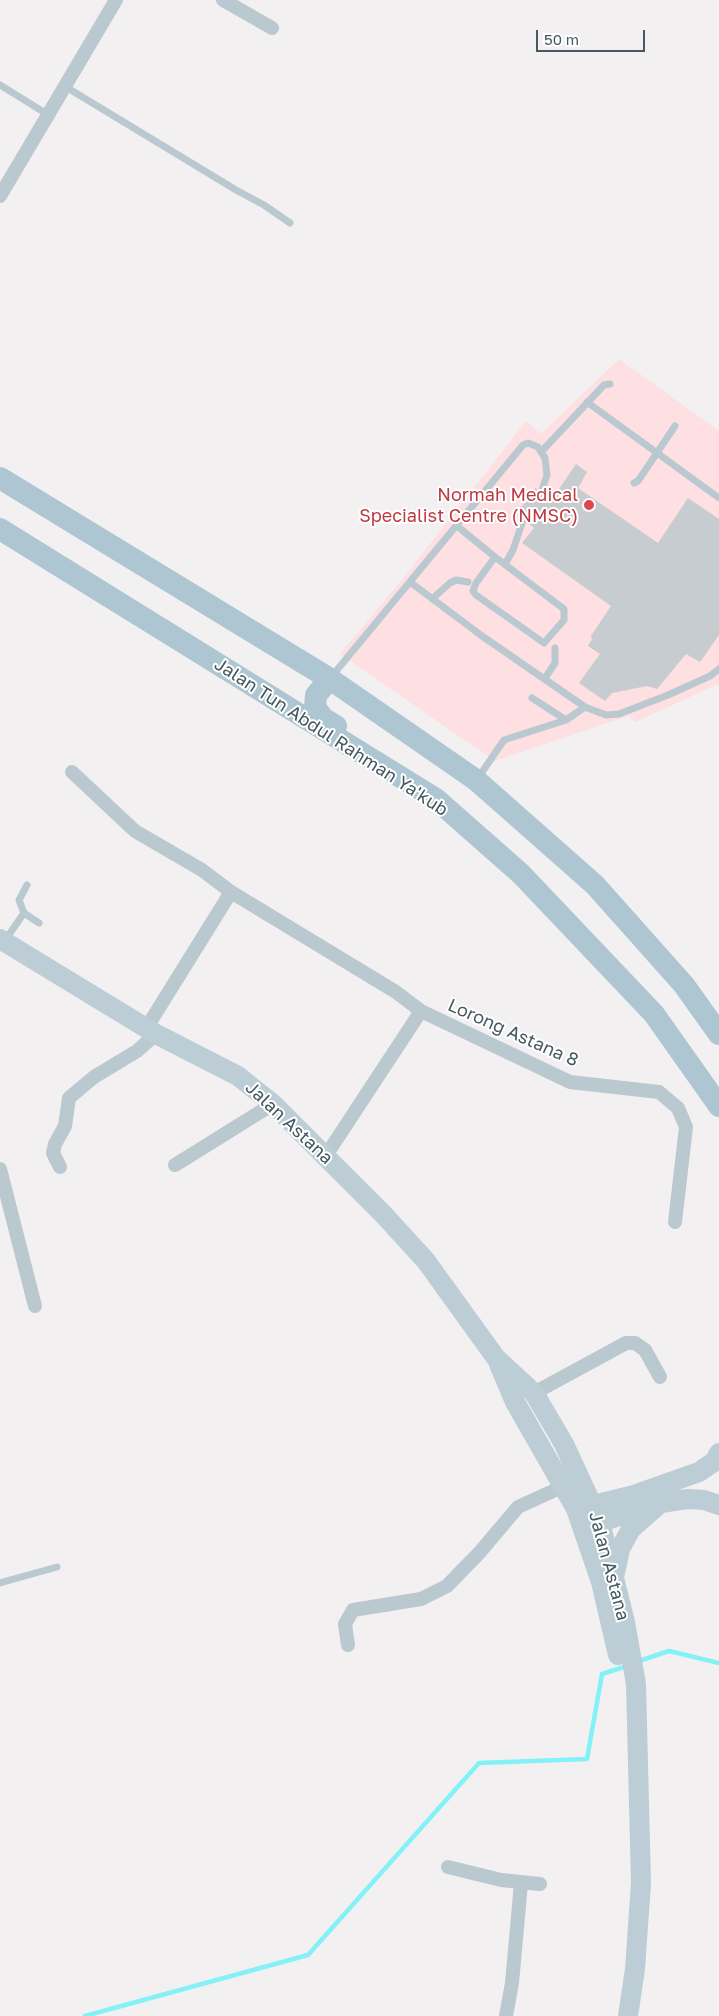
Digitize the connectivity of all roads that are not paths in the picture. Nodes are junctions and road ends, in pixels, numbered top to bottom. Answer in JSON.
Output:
{"nodes":[{"id":1,"x":116,"y":0,"type":"edge"},
{"id":2,"x":223,"y":0,"type":"edge"},
{"id":3,"x":272,"y":28,"type":"dead end"},
{"id":4,"x":0,"y":85,"type":"edge"},
{"id":5,"x":66,"y":87,"type":"junction"},
{"id":6,"x":47,"y":114,"type":"junction"},
{"id":7,"x":0,"y":196,"type":"edge"},
{"id":8,"x":290,"y":222,"type":"dead end"},
{"id":9,"x":610,"y":384,"type":"dead end"},
{"id":10,"x":587,"y":402,"type":"junction"},
{"id":11,"x":675,"y":426,"type":"dead end"},
{"id":12,"x":541,"y":452,"type":"junction"},
{"id":13,"x":656,"y":454,"type":"junction"},
{"id":14,"x":0,"y":478,"type":"edge"},
{"id":15,"x":634,"y":483,"type":"dead end"},
{"id":16,"x":542,"y":490,"type":"dead end"},
{"id":17,"x":719,"y":498,"type":"edge"},
{"id":18,"x":523,"y":520,"type":"dead end"},
{"id":19,"x":457,"y":526,"type":"junction"},
{"id":20,"x":0,"y":529,"type":"edge"},
{"id":21,"x":495,"y":557,"type":"junction"},
{"id":22,"x":505,"y":564,"type":"junction"},
{"id":23,"x":410,"y":582,"type":"junction"},
{"id":24,"x":468,"y":582,"type":"dead end"},
{"id":25,"x":432,"y":599,"type":"junction"},
{"id":26,"x":555,"y":648,"type":"dead end"},
{"id":27,"x":719,"y":669,"type":"edge"},
{"id":28,"x":545,"y":678,"type":"junction"},
{"id":29,"x":330,"y":679,"type":"junction"},
{"id":30,"x":532,"y":698,"type":"dead end"},
{"id":31,"x":585,"y":707,"type":"junction"},
{"id":32,"x":566,"y":720,"type":"junction"},
{"id":33,"x":72,"y":772,"type":"dead end"},
{"id":34,"x":476,"y":780,"type":"junction"},
{"id":35,"x":436,"y":799,"type":"junction"},
{"id":36,"x":27,"y":885,"type":"dead end"},
{"id":37,"x":231,"y":892,"type":"junction"},
{"id":38,"x":24,"y":913,"type":"junction"},
{"id":39,"x":39,"y":923,"type":"dead end"},
{"id":40,"x":1,"y":942,"type":"edge"},
{"id":41,"x":421,"y":1012,"type":"junction"},
{"id":42,"x":151,"y":1031,"type":"junction"},
{"id":43,"x":719,"y":1034,"type":"edge"},
{"id":44,"x":273,"y":1104,"type":"junction"},
{"id":45,"x":719,"y":1106,"type":"edge"},
{"id":46,"x":325,"y":1157,"type":"junction"},
{"id":47,"x":175,"y":1165,"type":"dead end"},
{"id":48,"x":60,"y":1167,"type":"dead end"},
{"id":49,"x":0,"y":1169,"type":"edge"},
{"id":50,"x":675,"y":1222,"type":"dead end"},
{"id":51,"x":35,"y":1306,"type":"dead end"},
{"id":52,"x":496,"y":1358,"type":"junction"},
{"id":53,"x":660,"y":1377,"type":"dead end"},
{"id":54,"x":534,"y":1393,"type":"junction"},
{"id":55,"x":564,"y":1444,"type":"junction"},
{"id":56,"x":719,"y":1453,"type":"edge"},
{"id":57,"x":564,"y":1486,"type":"junction"},
{"id":58,"x":634,"y":1495,"type":"junction"},
{"id":59,"x":661,"y":1503,"type":"junction"},
{"id":60,"x":719,"y":1505,"type":"edge"},
{"id":61,"x":588,"y":1516,"type":"junction"},
{"id":62,"x":57,"y":1567,"type":"dead end"},
{"id":63,"x":615,"y":1578,"type":"junction"},
{"id":64,"x":0,"y":1582,"type":"edge"},
{"id":65,"x":348,"y":1645,"type":"dead end"},
{"id":66,"x":624,"y":1654,"type":"junction"},
{"id":67,"x":448,"y":1867,"type":"dead end"},
{"id":68,"x":521,"y":1883,"type":"junction"},
{"id":69,"x":540,"y":1884,"type":"dead end"},
{"id":70,"x":506,"y":2016,"type":"edge"},
{"id":71,"x":628,"y":2016,"type":"edge"}],
"edges":[{"from":1,"to":5,"type":"street"},
{"from":2,"to":3,"type":"street"},
{"from":4,"to":6,"type":"lane"},
{"from":5,"to":6,"type":"street"},
{"from":5,"to":8,"type":"lane"},
{"from":6,"to":7,"type":"street"},
{"from":9,"to":10,"type":"lane"},
{"from":10,"to":12,"type":"lane"},
{"from":10,"to":13,"type":"lane"},
{"from":11,"to":13,"type":"lane"},
{"from":12,"to":16,"type":"lane"},
{"from":12,"to":19,"type":"lane"},
{"from":13,"to":15,"type":"lane"},
{"from":13,"to":17,"type":"lane"},
{"from":14,"to":29,"type":"main road"},
{"from":18,"to":22,"type":"lane"},
{"from":19,"to":21,"type":"lane"},
{"from":19,"to":23,"type":"lane"},
{"from":20,"to":35,"type":"main road","name":"Jalan Tun Abdul Rahman Ya'kub"},
{"from":21,"to":22,"type":"lane"},
{"from":21,"to":22,"type":"lane"},
{"from":23,"to":25,"type":"lane"},
{"from":23,"to":29,"type":"lane"},
{"from":24,"to":25,"type":"lane"},
{"from":25,"to":28,"type":"lane"},
{"from":26,"to":28,"type":"lane"},
{"from":27,"to":31,"type":"lane"},
{"from":28,"to":31,"type":"lane"},
{"from":29,"to":34,"type":"main road"},
{"from":29,"to":35,"type":"main road"},
{"from":30,"to":32,"type":"lane"},
{"from":31,"to":32,"type":"lane"},
{"from":32,"to":34,"type":"lane"},
{"from":33,"to":37,"type":"street","name":"Lorong Astana 8"},
{"from":34,"to":43,"type":"main road"},
{"from":35,"to":45,"type":"main road","name":"Jalan Tun Abdul Rahman Ya'kub"},
{"from":36,"to":38,"type":"lane"},
{"from":37,"to":41,"type":"street","name":"Lorong Astana 8"},
{"from":37,"to":42,"type":"street"},
{"from":38,"to":39,"type":"lane"},
{"from":38,"to":40,"type":"lane"},
{"from":40,"to":42,"type":"main road","name":"Jalan Astana"},
{"from":41,"to":46,"type":"street"},
{"from":41,"to":50,"type":"street","name":"Lorong Astana 8"},
{"from":42,"to":44,"type":"main road","name":"Jalan Astana"},
{"from":42,"to":48,"type":"street"},
{"from":44,"to":46,"type":"main road","name":"Jalan Astana"},
{"from":44,"to":47,"type":"street"},
{"from":46,"to":52,"type":"main road","name":"Jalan Astana"},
{"from":49,"to":51,"type":"street"},
{"from":52,"to":54,"type":"main road","name":"Jalan Astana"},
{"from":52,"to":57,"type":"main road","name":"Jalan Astana"},
{"from":53,"to":54,"type":"street"},
{"from":54,"to":55,"type":"main road","name":"Jalan Astana"},
{"from":55,"to":58,"type":"main road"},
{"from":55,"to":61,"type":"main road","name":"Jalan Astana"},
{"from":56,"to":58,"type":"main road"},
{"from":57,"to":61,"type":"main road","name":"Jalan Astana"},
{"from":57,"to":65,"type":"street"},
{"from":58,"to":61,"type":"main road"},
{"from":59,"to":60,"type":"main road"},
{"from":59,"to":61,"type":"main road"},
{"from":59,"to":63,"type":"main road"},
{"from":61,"to":63,"type":"main road","name":"Jalan Astana"},
{"from":61,"to":66,"type":"main road","name":"Jalan Astana"},
{"from":62,"to":64,"type":"lane"},
{"from":63,"to":66,"type":"main road","name":"Jalan Astana"},
{"from":66,"to":71,"type":"main road","name":"Jalan Astana"},
{"from":67,"to":68,"type":"street"},
{"from":68,"to":69,"type":"street"},
{"from":68,"to":70,"type":"street"}]}
